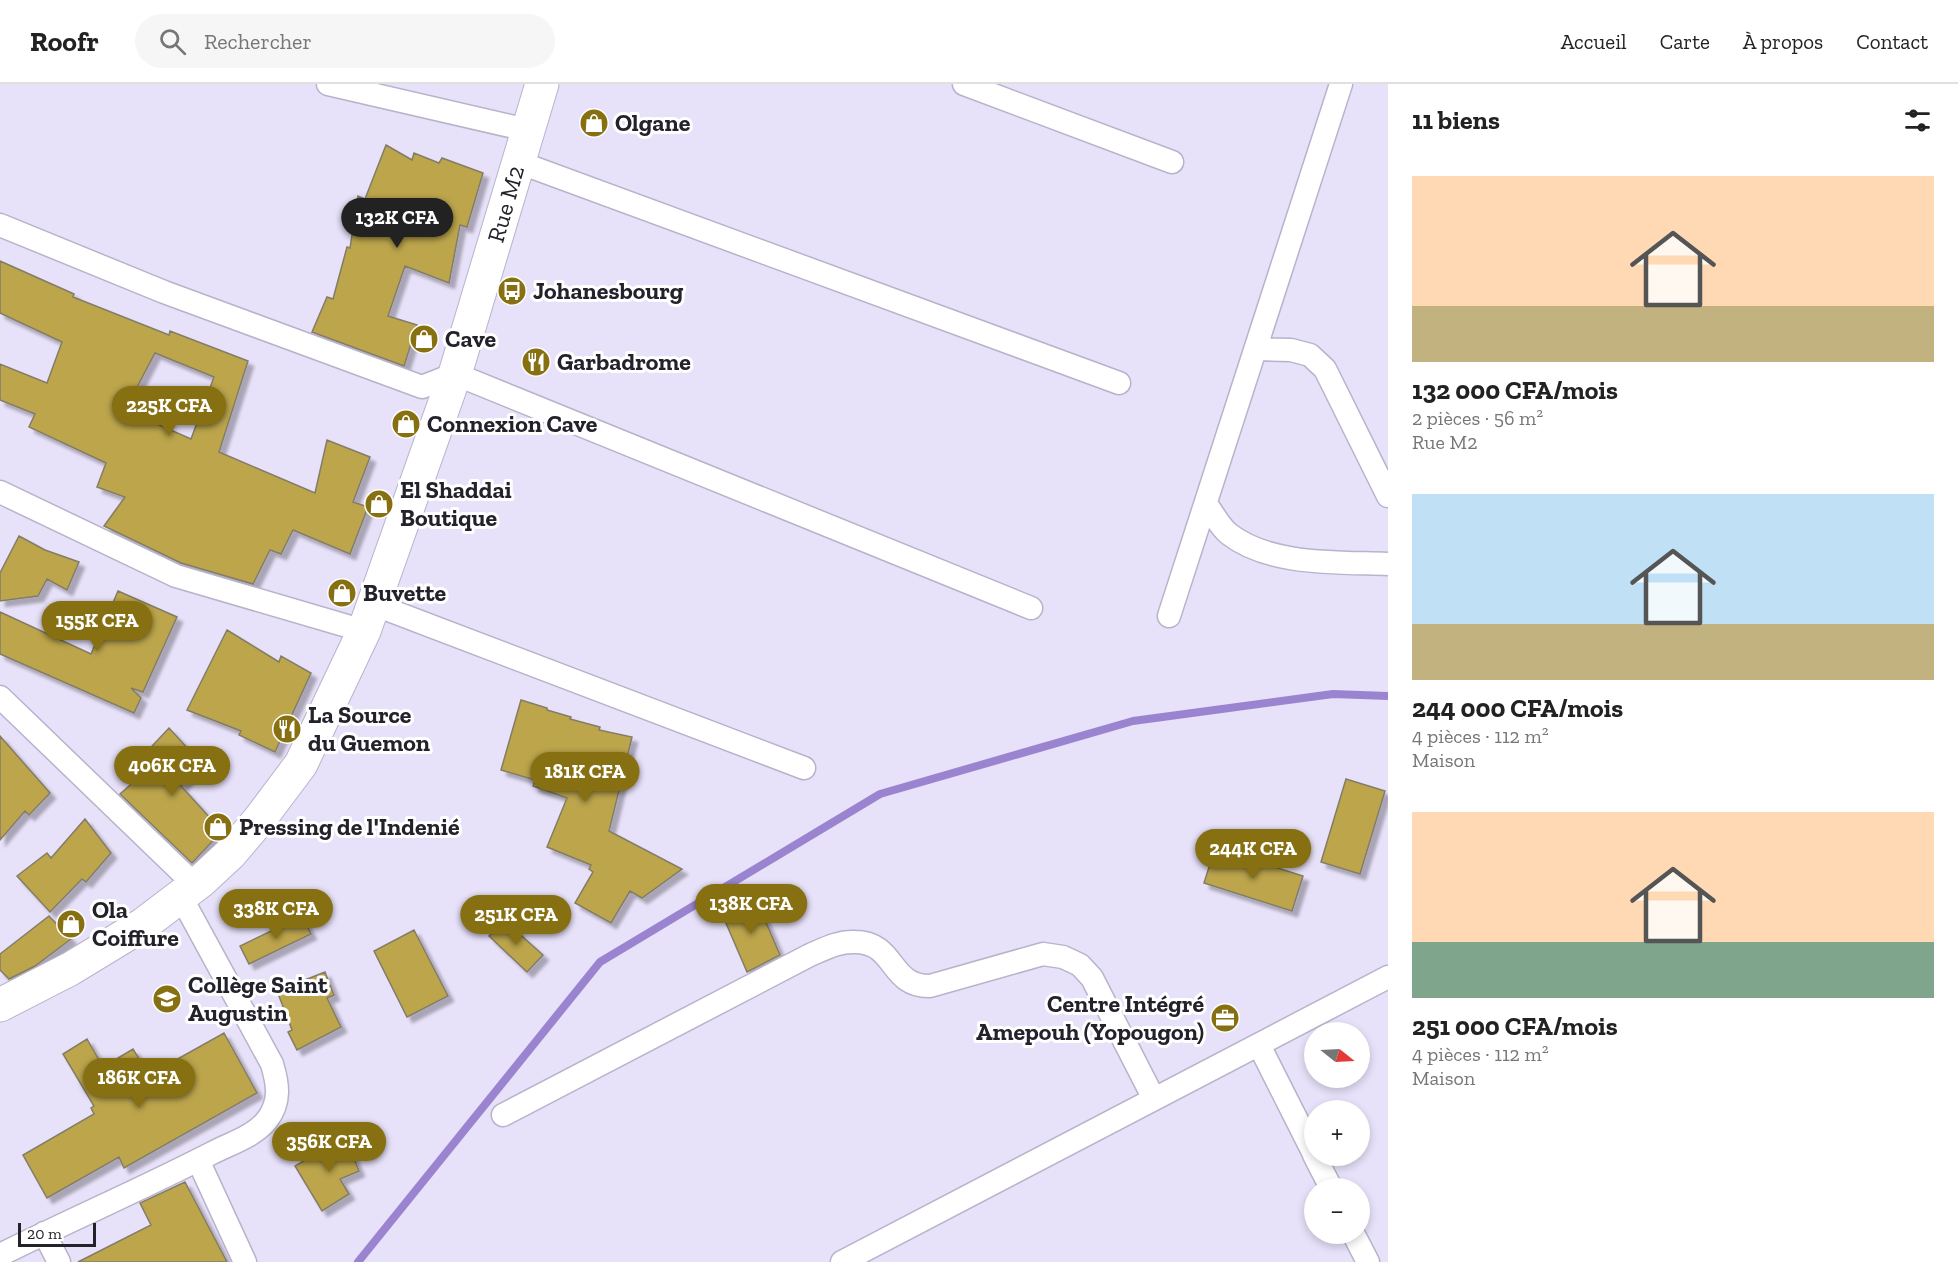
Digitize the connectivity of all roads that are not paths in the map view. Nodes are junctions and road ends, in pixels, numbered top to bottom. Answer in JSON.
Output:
{"nodes":[{"id":1,"x":328,"y":84,"type":"edge"},
{"id":2,"x":542,"y":84,"type":"edge"},
{"id":3,"x":964,"y":84,"type":"edge"},
{"id":4,"x":1341,"y":84,"type":"edge"},
{"id":5,"x":527,"y":130,"type":"junction"},
{"id":6,"x":518,"y":162,"type":"junction"},
{"id":7,"x":1172,"y":162,"type":"dead end"},
{"id":8,"x":0,"y":225,"type":"edge"},
{"id":9,"x":1257,"y":349,"type":"junction"},
{"id":10,"x":455,"y":374,"type":"junction"},
{"id":11,"x":1119,"y":383,"type":"dead end"},
{"id":12,"x":0,"y":492,"type":"edge"},
{"id":13,"x":1388,"y":495,"type":"edge"},
{"id":14,"x":1206,"y":504,"type":"junction"},
{"id":15,"x":1388,"y":564,"type":"edge"},
{"id":16,"x":1031,"y":608,"type":"dead end"},
{"id":17,"x":1169,"y":616,"type":"dead end"},
{"id":18,"x":369,"y":617,"type":"junction"},
{"id":19,"x":0,"y":697,"type":"edge"},
{"id":20,"x":804,"y":768,"type":"dead end"},
{"id":21,"x":188,"y":891,"type":"junction"},
{"id":22,"x":1388,"y":977,"type":"edge"},
{"id":23,"x":6,"y":994,"type":"edge"},
{"id":24,"x":1259,"y":1045,"type":"junction"},
{"id":25,"x":1154,"y":1099,"type":"junction"},
{"id":26,"x":503,"y":1115,"type":"dead end"},
{"id":27,"x":1304,"y":1135,"type":"edge"},
{"id":28,"x":198,"y":1160,"type":"junction"},
{"id":29,"x":44,"y":1233,"type":"junction"},
{"id":30,"x":1359,"y":1244,"type":"edge"},
{"id":31,"x":0,"y":1255,"type":"edge"},
{"id":32,"x":59,"y":1262,"type":"edge"},
{"id":33,"x":245,"y":1262,"type":"edge"},
{"id":34,"x":842,"y":1262,"type":"edge"},
{"id":35,"x":1368,"y":1262,"type":"edge"}],
"edges":[{"from":1,"to":5,"type":"street"},
{"from":2,"to":5,"type":"street","name":"Rue M2"},
{"from":3,"to":7,"type":"street"},
{"from":4,"to":9,"type":"street"},
{"from":5,"to":6,"type":"street","name":"Rue M2"},
{"from":6,"to":10,"type":"street","name":"Rue M2"},
{"from":6,"to":11,"type":"street"},
{"from":8,"to":10,"type":"street"},
{"from":9,"to":13,"type":"street"},
{"from":9,"to":14,"type":"street"},
{"from":10,"to":16,"type":"street"},
{"from":10,"to":18,"type":"street","name":"Rue M2"},
{"from":12,"to":18,"type":"street"},
{"from":14,"to":15,"type":"street"},
{"from":14,"to":17,"type":"street"},
{"from":18,"to":20,"type":"street"},
{"from":18,"to":21,"type":"street","name":"Rue M2"},
{"from":19,"to":21,"type":"street"},
{"from":21,"to":23,"type":"street","name":"Rue M2"},
{"from":21,"to":28,"type":"street"},
{"from":22,"to":24,"type":"street"},
{"from":24,"to":25,"type":"street"},
{"from":24,"to":27,"type":"street"},
{"from":25,"to":26,"type":"street"},
{"from":25,"to":34,"type":"street"},
{"from":28,"to":29,"type":"street"},
{"from":28,"to":33,"type":"street"},
{"from":29,"to":31,"type":"street"},
{"from":29,"to":32,"type":"street"},
{"from":30,"to":35,"type":"street"}]}
